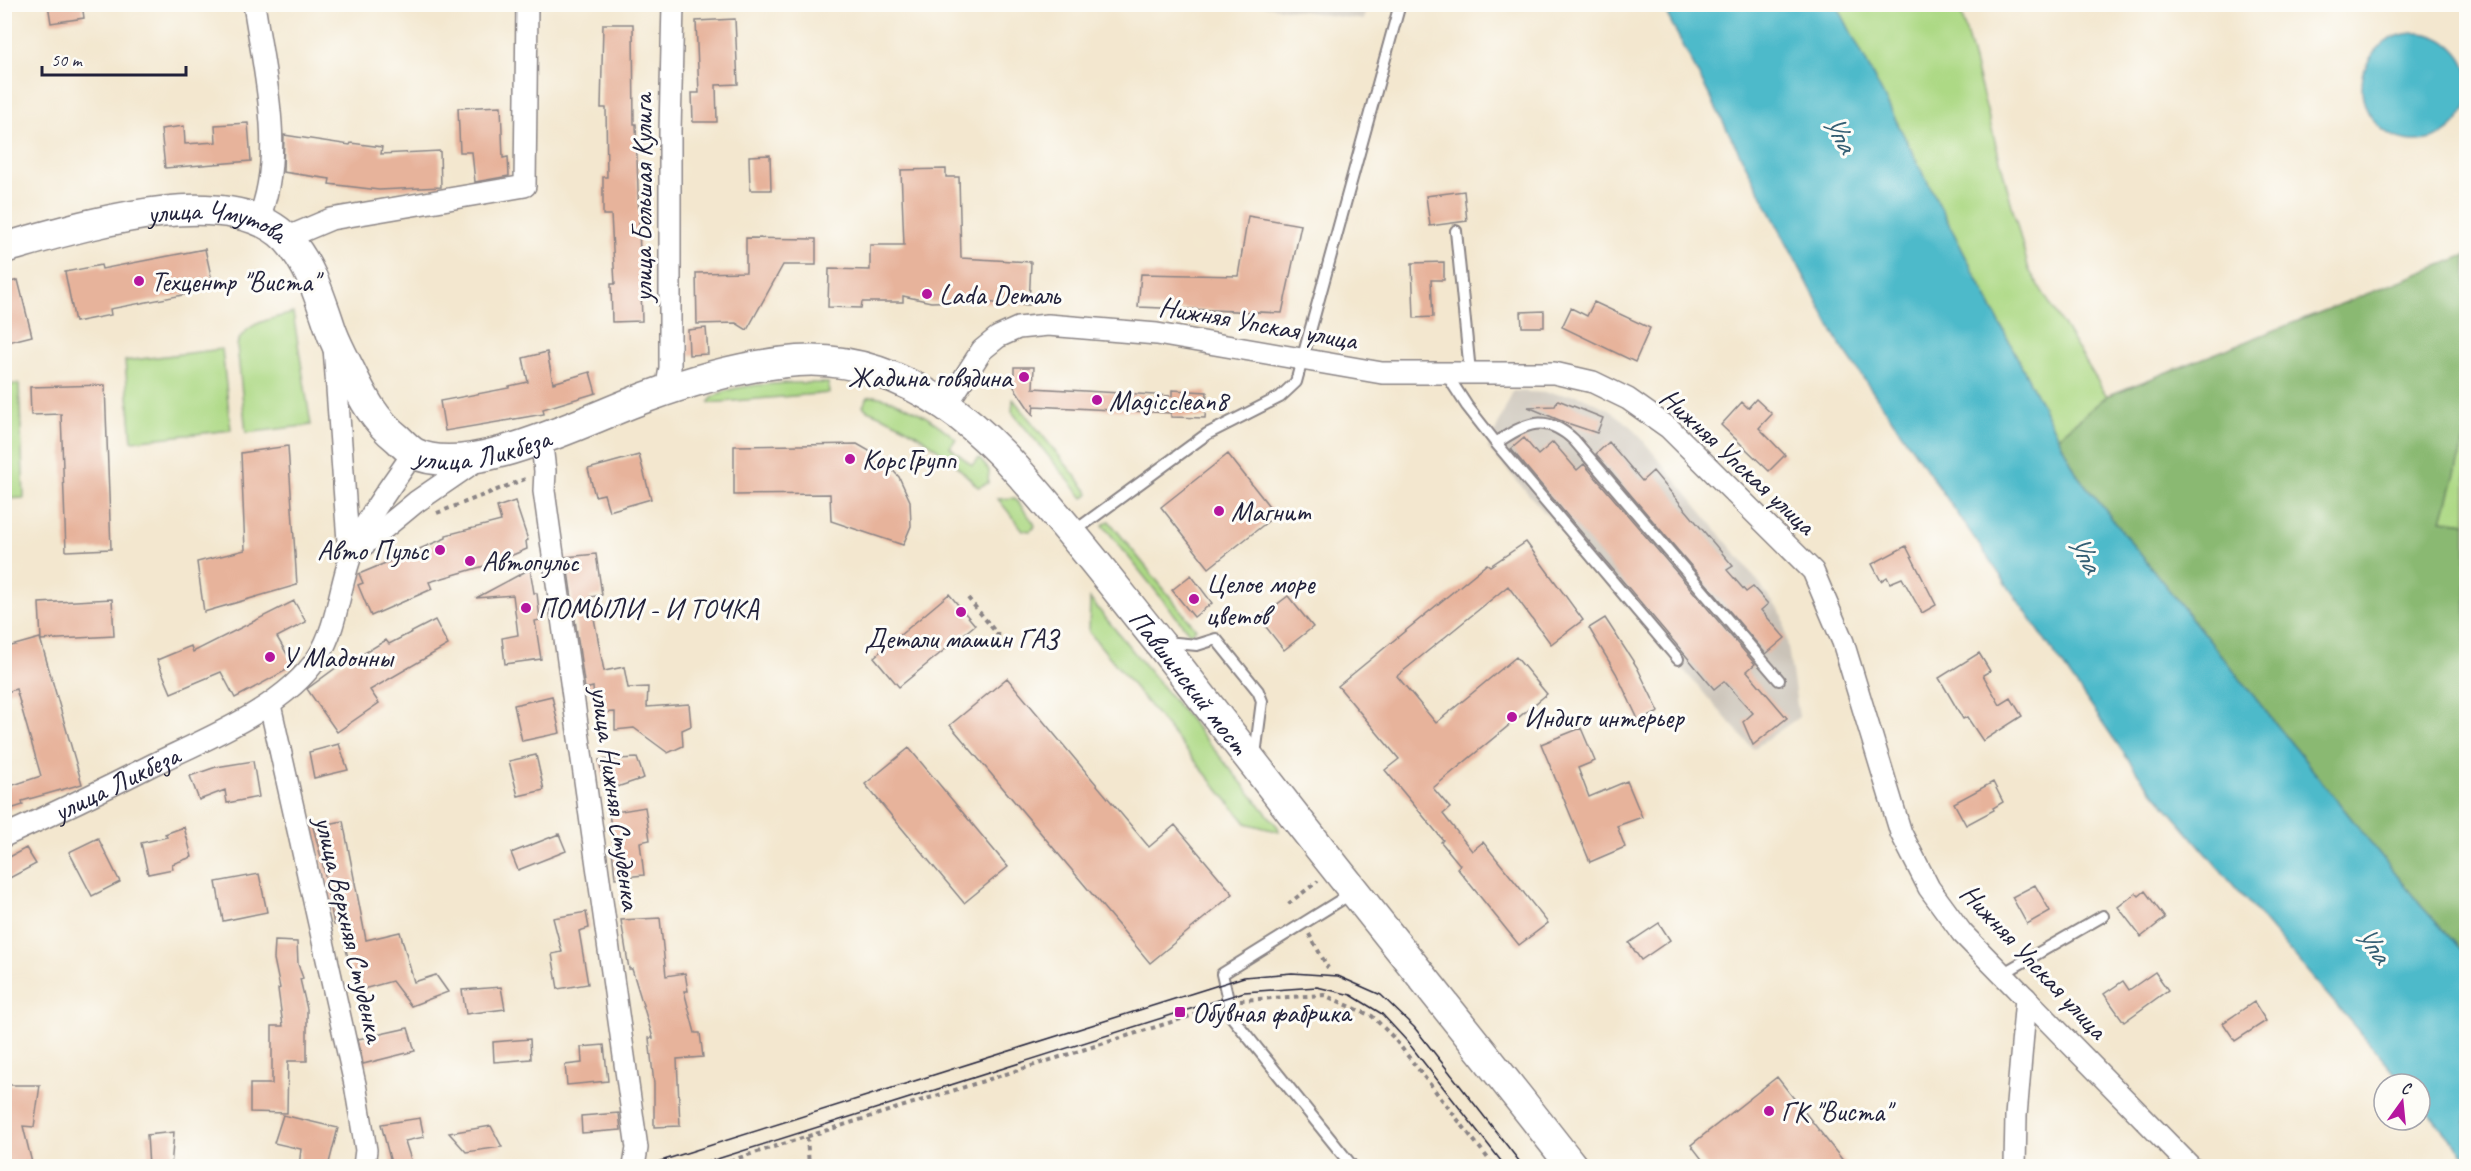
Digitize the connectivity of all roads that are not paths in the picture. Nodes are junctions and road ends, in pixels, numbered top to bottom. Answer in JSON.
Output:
{"nodes":[{"id":1,"x":254,"y":4,"type":"edge"},
{"id":2,"x":527,"y":4,"type":"edge"},
{"id":3,"x":673,"y":4,"type":"edge"},
{"id":4,"x":1400,"y":4,"type":"edge"},
{"id":5,"x":258,"y":220,"type":"junction"},
{"id":6,"x":1456,"y":231,"type":"dead end"},
{"id":7,"x":286,"y":238,"type":"junction"},
{"id":8,"x":4,"y":248,"type":"edge"},
{"id":9,"x":333,"y":335,"type":"junction"},
{"id":10,"x":1303,"y":360,"type":"junction"},
{"id":11,"x":1445,"y":372,"type":"junction"},
{"id":12,"x":1470,"y":372,"type":"junction"},
{"id":13,"x":666,"y":391,"type":"junction"},
{"id":14,"x":946,"y":406,"type":"junction"},
{"id":15,"x":541,"y":437,"type":"junction"},
{"id":16,"x":1496,"y":443,"type":"junction"},
{"id":17,"x":414,"y":452,"type":"junction"},
{"id":18,"x":481,"y":458,"type":"junction"},
{"id":19,"x":1023,"y":475,"type":"joint"},
{"id":20,"x":1072,"y":533,"type":"junction"},
{"id":21,"x":349,"y":562,"type":"junction"},
{"id":22,"x":1158,"y":642,"type":"junction"},
{"id":23,"x":1678,"y":658,"type":"dead end"},
{"id":24,"x":1779,"y":680,"type":"dead end"},
{"id":25,"x":270,"y":705,"type":"junction"},
{"id":26,"x":1254,"y":761,"type":"junction"},
{"id":27,"x":4,"y":836,"type":"edge"},
{"id":28,"x":1354,"y":891,"type":"junction"},
{"id":29,"x":2103,"y":916,"type":"dead end"},
{"id":30,"x":2002,"y":974,"type":"junction"},
{"id":31,"x":2025,"y":998,"type":"junction"},
{"id":32,"x":364,"y":1167,"type":"edge"},
{"id":33,"x":634,"y":1167,"type":"edge"},
{"id":34,"x":1352,"y":1167,"type":"edge"},
{"id":35,"x":1572,"y":1167,"type":"edge"},
{"id":36,"x":2015,"y":1167,"type":"edge"},
{"id":37,"x":2190,"y":1167,"type":"edge"}],
"edges":[{"from":1,"to":5,"type":"street"},
{"from":2,"to":7,"type":"street"},
{"from":3,"to":13,"type":"street","name":"улица Большая Кулига"},
{"from":4,"to":10,"type":"lane"},
{"from":5,"to":7,"type":"main road","name":"улица Чмутова"},
{"from":5,"to":8,"type":"main road","name":"улица Чмутова"},
{"from":6,"to":12,"type":"lane"},
{"from":7,"to":9,"type":"main road","name":"улица Чмутова"},
{"from":9,"to":17,"type":"main road","name":"улица Чмутова"},
{"from":9,"to":21,"type":"street"},
{"from":10,"to":11,"type":"street","name":"Нижняя Упская улица"},
{"from":10,"to":14,"type":"street","name":"Нижняя Упская улица"},
{"from":10,"to":20,"type":"lane"},
{"from":11,"to":12,"type":"street","name":"Нижняя Упская улица"},
{"from":11,"to":16,"type":"lane"},
{"from":12,"to":30,"type":"street","name":"Нижняя Упская улица"},
{"from":13,"to":14,"type":"main road","name":"улица Ликбеза"},
{"from":13,"to":15,"type":"main road","name":"улица Ликбеза"},
{"from":14,"to":19,"type":"main road","name":"улица Ликбеза"},
{"from":15,"to":18,"type":"main road","name":"улица Ликбеза"},
{"from":15,"to":33,"type":"street","name":"улица Нижняя Cтуденкa"},
{"from":16,"to":23,"type":"lane"},
{"from":16,"to":24,"type":"lane"},
{"from":17,"to":18,"type":"main road","name":"улица Ликбеза"},
{"from":17,"to":21,"type":"street","name":"улица Ликбеза"},
{"from":18,"to":21,"type":"street"},
{"from":19,"to":20,"type":"main road","name":"Павшинский мост"},
{"from":20,"to":22,"type":"main road","name":"Павшинский мост"},
{"from":21,"to":25,"type":"street","name":"улица Ликбеза"},
{"from":22,"to":26,"type":"main road","name":"Павшинский мост"},
{"from":22,"to":26,"type":"lane"},
{"from":25,"to":27,"type":"street","name":"улица Ликбеза"},
{"from":25,"to":32,"type":"street","name":"улица Верхняя Студенка"},
{"from":26,"to":28,"type":"main road","name":"Павшинский мост"},
{"from":28,"to":34,"type":"lane"},
{"from":28,"to":35,"type":"main road","name":"Павшинский мост"},
{"from":29,"to":30,"type":"lane"},
{"from":30,"to":31,"type":"street","name":"Нижняя Упская улица"},
{"from":31,"to":36,"type":"street"},
{"from":31,"to":37,"type":"street","name":"Нижняя Упская улица"}]}
